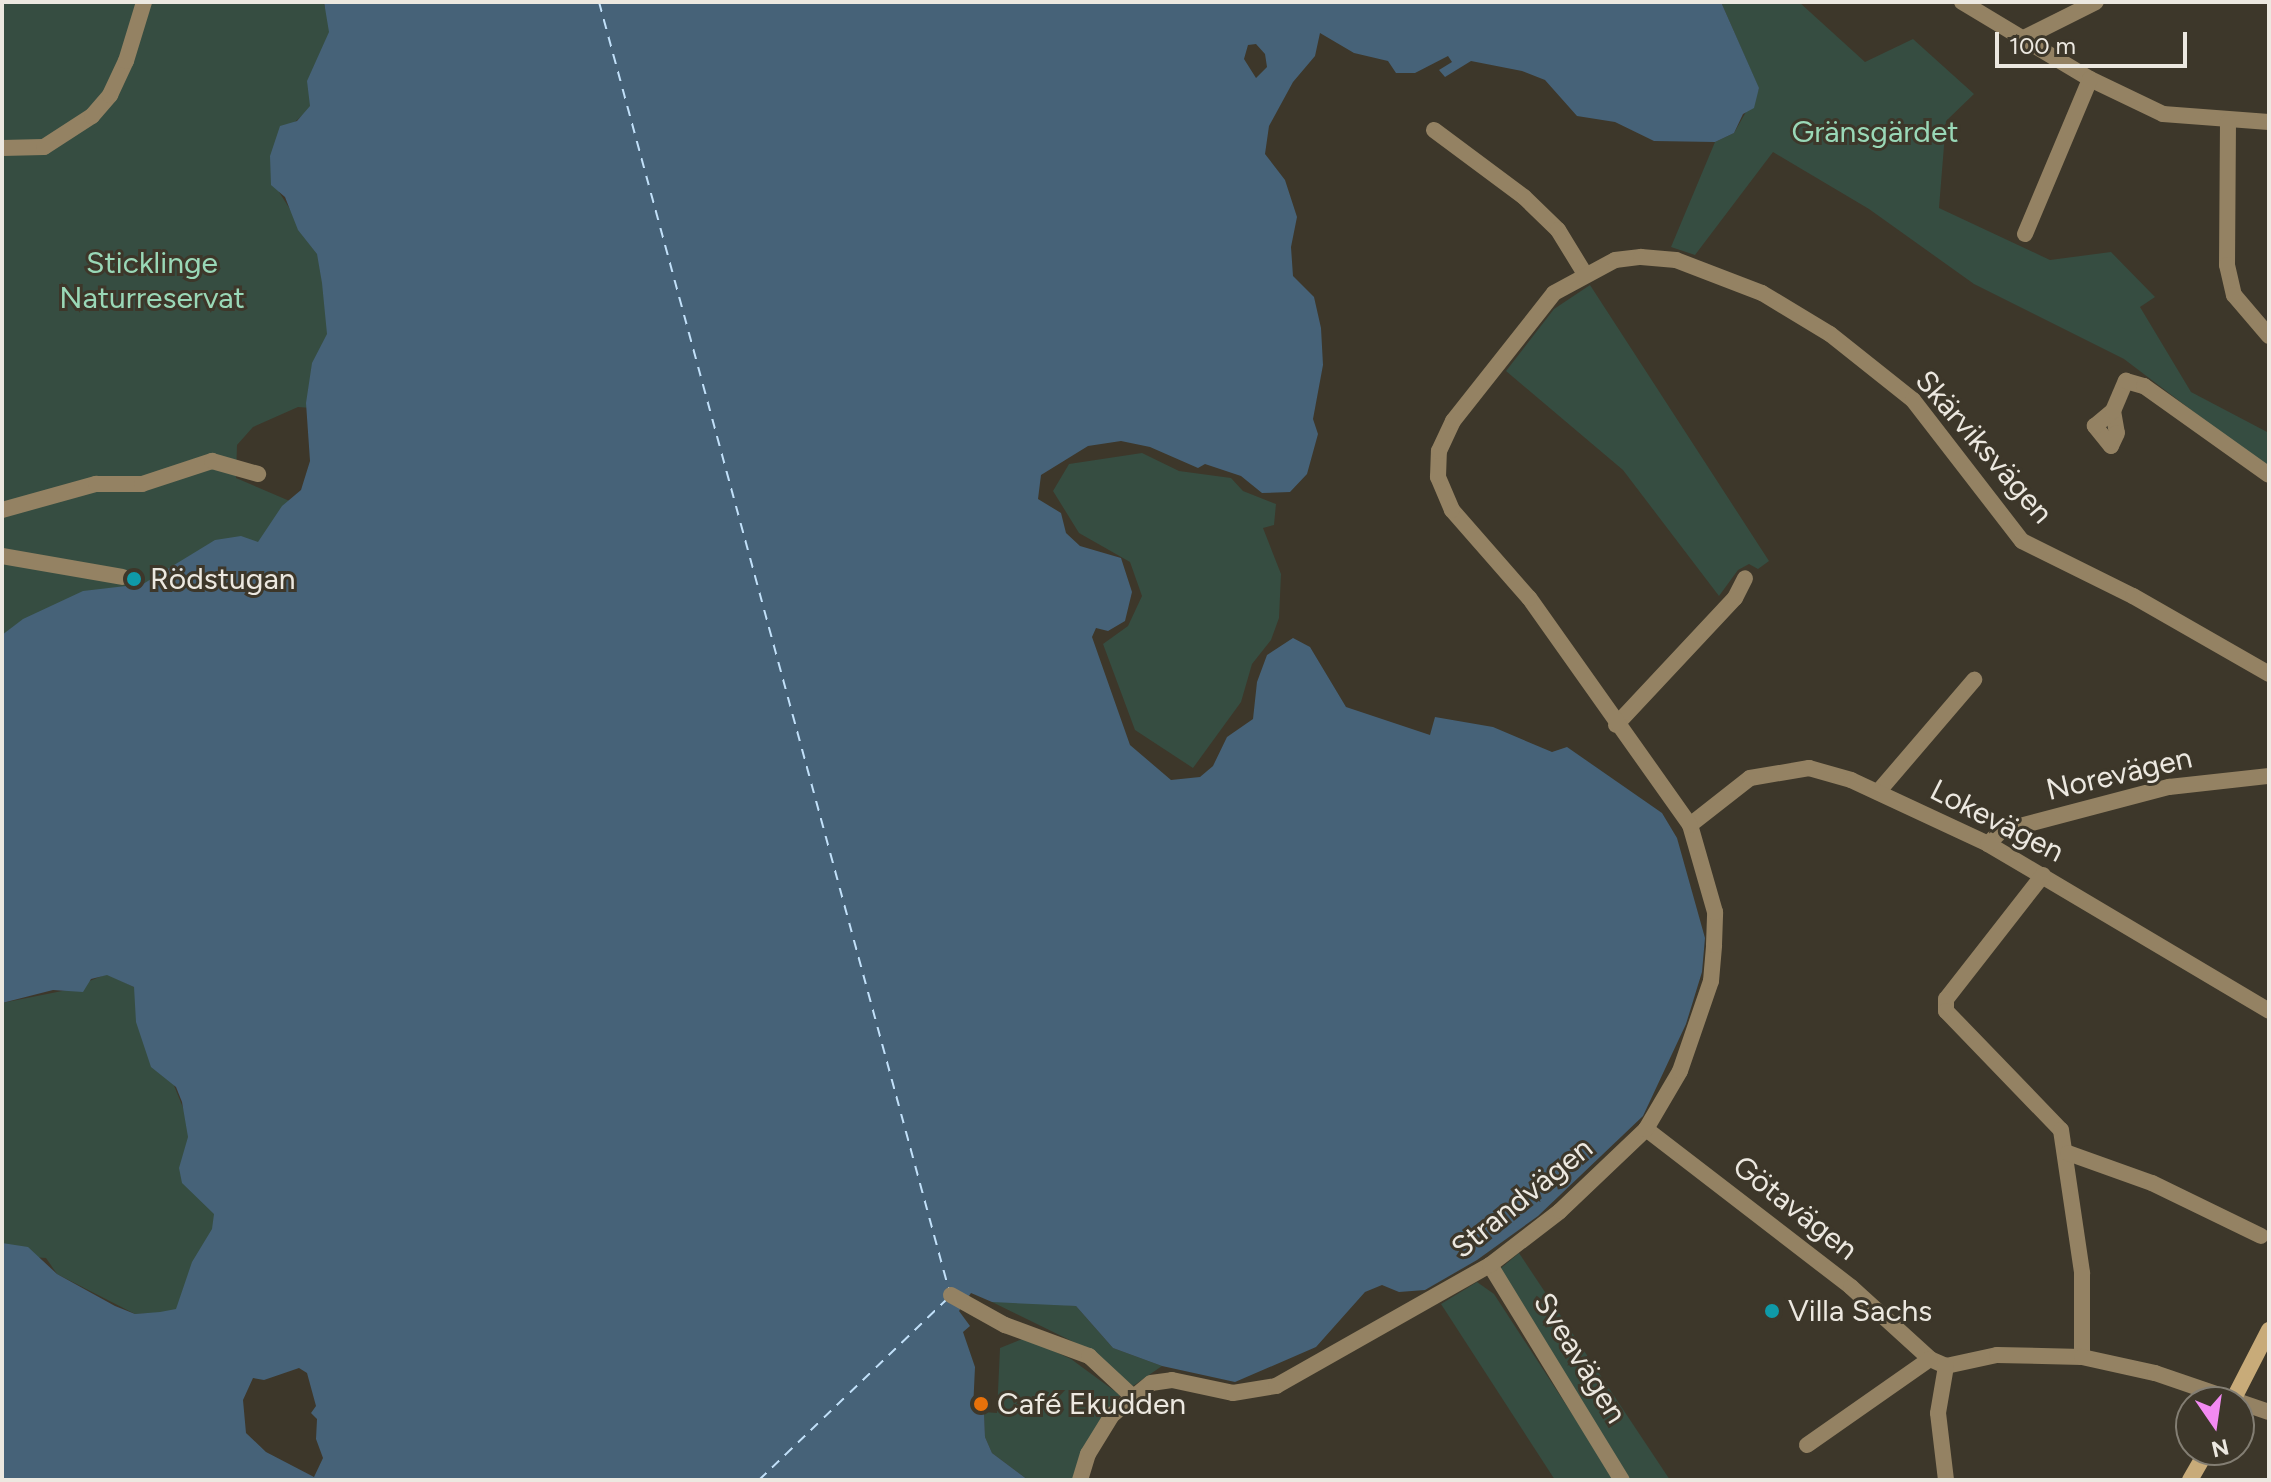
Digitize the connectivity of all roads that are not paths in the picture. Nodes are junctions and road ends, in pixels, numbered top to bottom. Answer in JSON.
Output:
{"nodes":[{"id":1,"x":144,"y":2,"type":"edge"},
{"id":2,"x":1962,"y":2,"type":"edge"},
{"id":3,"x":2096,"y":2,"type":"edge"},
{"id":4,"x":2026,"y":37,"type":"junction"},
{"id":5,"x":2090,"y":79,"type":"junction"},
{"id":6,"x":2228,"y":122,"type":"junction"},
{"id":7,"x":2269,"y":122,"type":"edge"},
{"id":8,"x":1434,"y":130,"type":"dead end"},
{"id":9,"x":2,"y":148,"type":"edge"},
{"id":10,"x":2025,"y":234,"type":"dead end"},
{"id":11,"x":1585,"y":274,"type":"junction"},
{"id":12,"x":2269,"y":336,"type":"edge"},
{"id":13,"x":2113,"y":411,"type":"dead end"},
{"id":14,"x":258,"y":474,"type":"dead end"},
{"id":15,"x":2269,"y":475,"type":"edge"},
{"id":16,"x":2,"y":510,"type":"edge"},
{"id":17,"x":2,"y":556,"type":"edge"},
{"id":18,"x":122,"y":577,"type":"dead end"},
{"id":19,"x":1745,"y":578,"type":"dead end"},
{"id":20,"x":2269,"y":674,"type":"edge"},
{"id":21,"x":1974,"y":680,"type":"dead end"},
{"id":22,"x":1616,"y":725,"type":"junction"},
{"id":23,"x":2269,"y":776,"type":"edge"},
{"id":24,"x":1878,"y":792,"type":"junction"},
{"id":25,"x":1690,"y":825,"type":"junction"},
{"id":26,"x":1988,"y":844,"type":"junction"},
{"id":27,"x":2043,"y":875,"type":"junction"},
{"id":28,"x":2269,"y":1011,"type":"edge"},
{"id":29,"x":1646,"y":1129,"type":"junction"},
{"id":30,"x":2068,"y":1153,"type":"junction"},
{"id":31,"x":2261,"y":1236,"type":"dead end"},
{"id":32,"x":1490,"y":1265,"type":"junction"},
{"id":33,"x":951,"y":1295,"type":"dead end"},
{"id":34,"x":2269,"y":1330,"type":"edge"},
{"id":35,"x":2082,"y":1357,"type":"junction"},
{"id":36,"x":1938,"y":1362,"type":"junction"},
{"id":37,"x":2190,"y":1386,"type":"edge"},
{"id":38,"x":2240,"y":1386,"type":"edge"},
{"id":39,"x":1131,"y":1395,"type":"junction"},
{"id":40,"x":1807,"y":1445,"type":"dead end"},
{"id":41,"x":1080,"y":1480,"type":"edge"},
{"id":42,"x":1622,"y":1480,"type":"edge"},
{"id":43,"x":1946,"y":1480,"type":"edge"}],
"edges":[{"from":1,"to":9,"type":"street"},
{"from":2,"to":4,"type":"street"},
{"from":3,"to":4,"type":"street"},
{"from":4,"to":5,"type":"street"},
{"from":5,"to":6,"type":"street"},
{"from":5,"to":10,"type":"street"},
{"from":6,"to":7,"type":"street"},
{"from":6,"to":12,"type":"street"},
{"from":8,"to":11,"type":"street"},
{"from":11,"to":20,"type":"street","name":"Skärviksvägen"},
{"from":11,"to":22,"type":"street","name":"Skärviksvägen"},
{"from":13,"to":15,"type":"street"},
{"from":14,"to":16,"type":"street"},
{"from":17,"to":18,"type":"street"},
{"from":19,"to":22,"type":"street"},
{"from":21,"to":24,"type":"street"},
{"from":22,"to":25,"type":"street","name":"Skärviksvägen"},
{"from":23,"to":26,"type":"street","name":"Norevägen"},
{"from":24,"to":25,"type":"street","name":"Lokevägen"},
{"from":24,"to":26,"type":"street","name":"Lokevägen"},
{"from":25,"to":29,"type":"street","name":"Strandvägen"},
{"from":26,"to":27,"type":"street","name":"Lokevägen"},
{"from":27,"to":28,"type":"street","name":"Lokevägen"},
{"from":27,"to":30,"type":"street"},
{"from":29,"to":32,"type":"street","name":"Strandvägen"},
{"from":29,"to":36,"type":"street","name":"Götavägen"},
{"from":30,"to":31,"type":"street"},
{"from":30,"to":35,"type":"street"},
{"from":32,"to":39,"type":"street","name":"Strandvägen"},
{"from":32,"to":42,"type":"street","name":"Sveavägen"},
{"from":33,"to":39,"type":"street"},
{"from":34,"to":38,"type":"street"},
{"from":35,"to":36,"type":"street"},
{"from":35,"to":37,"type":"street"},
{"from":36,"to":40,"type":"street"},
{"from":36,"to":43,"type":"street"},
{"from":39,"to":41,"type":"street","name":"Strandvägen"}]}
